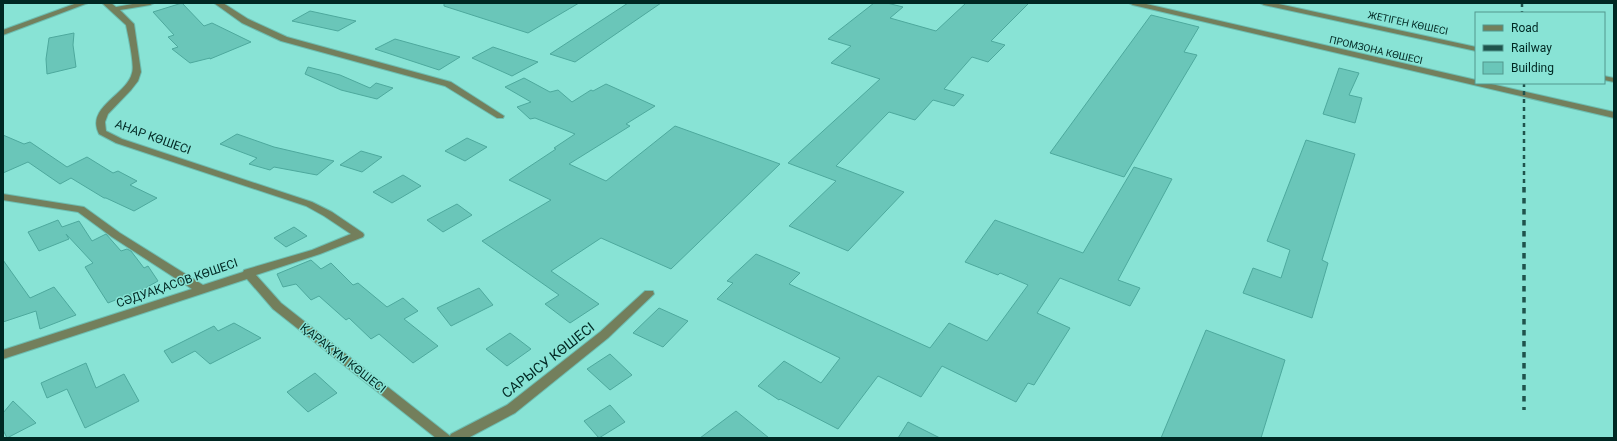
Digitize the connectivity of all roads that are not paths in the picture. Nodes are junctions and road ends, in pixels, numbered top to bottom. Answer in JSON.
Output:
{"nodes":[{"id":1,"x":84,"y":3,"type":"edge"},
{"id":2,"x":106,"y":3,"type":"edge"},
{"id":3,"x":150,"y":3,"type":"edge"},
{"id":4,"x":218,"y":3,"type":"edge"},
{"id":5,"x":1133,"y":3,"type":"edge"},
{"id":6,"x":1264,"y":3,"type":"edge"},
{"id":7,"x":115,"y":9,"type":"junction"},
{"id":8,"x":3,"y":27,"type":"edge"},
{"id":9,"x":11,"y":30,"type":"junction"},
{"id":10,"x":3,"y":33,"type":"edge"},
{"id":11,"x":1475,"y":50,"type":"edge"},
{"id":12,"x":1475,"y":83,"type":"edge"},
{"id":13,"x":1478,"y":84,"type":"edge"},
{"id":14,"x":500,"y":116,"type":"dead end"},
{"id":15,"x":1614,"y":116,"type":"edge"},
{"id":16,"x":3,"y":197,"type":"edge"},
{"id":17,"x":359,"y":235,"type":"joint"},
{"id":18,"x":248,"y":273,"type":"junction"},
{"id":19,"x":202,"y":290,"type":"junction"},
{"id":20,"x":649,"y":294,"type":"dead end"},
{"id":21,"x":3,"y":355,"type":"edge"},
{"id":22,"x":444,"y":438,"type":"edge"},
{"id":23,"x":456,"y":438,"type":"edge"}],
"edges":[{"from":1,"to":9,"type":"street"},
{"from":2,"to":7,"type":"street"},
{"from":3,"to":7,"type":"street"},
{"from":4,"to":14,"type":"street"},
{"from":5,"to":12,"type":"street","name":"ПРОМЗОНА КӨШЕСІ"},
{"from":6,"to":11,"type":"street","name":"ЖЕТІГЕН КӨШЕСІ"},
{"from":7,"to":17,"type":"street","name":"АНАР КӨШЕСІ"},
{"from":8,"to":9,"type":"street"},
{"from":9,"to":10,"type":"street"},
{"from":13,"to":15,"type":"street","name":"ПРОМЗОНА КӨШЕСІ"},
{"from":16,"to":19,"type":"street"},
{"from":17,"to":18,"type":"street","name":"СӘДУАҚАСОВ КӨШЕСІ"},
{"from":18,"to":19,"type":"street","name":"СӘДУАҚАСОВ КӨШЕСІ"},
{"from":18,"to":22,"type":"street","name":"ҚАРАҚҰМ КӨШЕСІ"},
{"from":19,"to":21,"type":"street","name":"СӘДУАҚАСОВ КӨШЕСІ"},
{"from":20,"to":23,"type":"street","name":"САРЫСУ КӨШЕСІ"}]}
